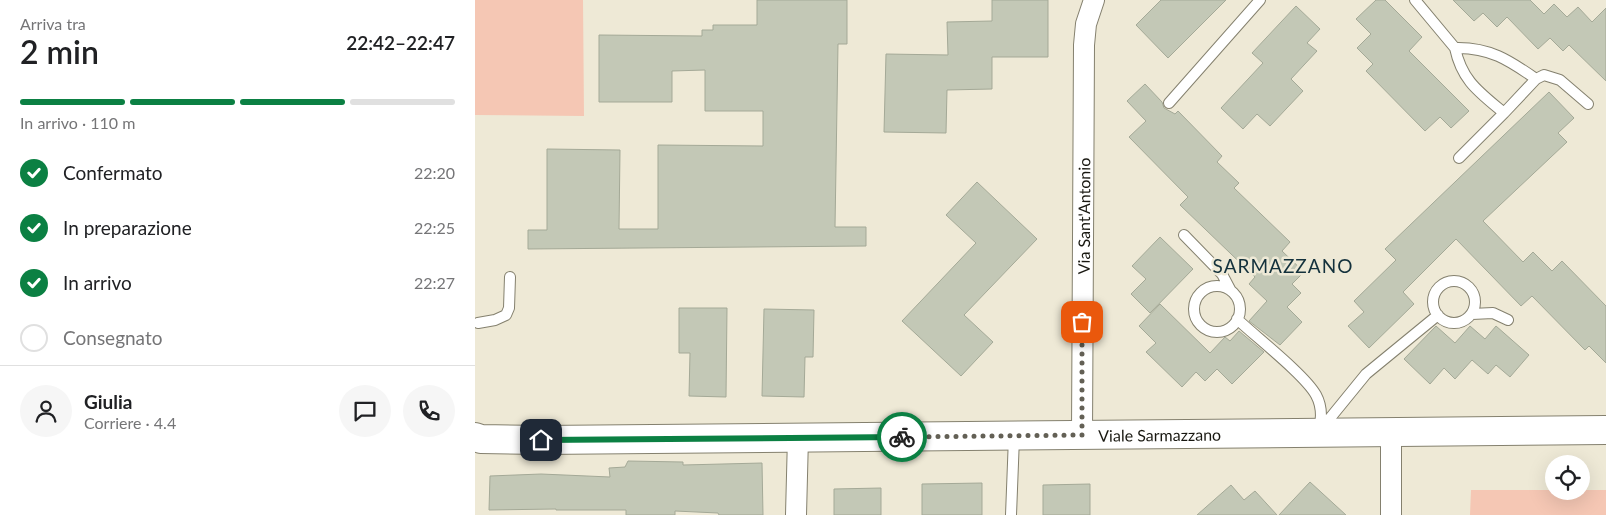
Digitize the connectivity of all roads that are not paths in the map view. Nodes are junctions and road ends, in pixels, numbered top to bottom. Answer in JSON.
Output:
{"nodes":[{"id":1,"x":1094,"y":0,"type":"edge"},
{"id":2,"x":1261,"y":0,"type":"edge"},
{"id":3,"x":1415,"y":0,"type":"edge"},
{"id":4,"x":1455,"y":48,"type":"junction"},
{"id":5,"x":1536,"y":79,"type":"junction"},
{"id":6,"x":1169,"y":103,"type":"dead end"},
{"id":7,"x":1587,"y":104,"type":"dead end"},
{"id":8,"x":1504,"y":113,"type":"junction"},
{"id":9,"x":1459,"y":158,"type":"dead end"},
{"id":10,"x":1184,"y":234,"type":"dead end"},
{"id":11,"x":510,"y":277,"type":"dead end"},
{"id":12,"x":1231,"y":291,"type":"junction"},
{"id":13,"x":1472,"y":314,"type":"junction"},
{"id":14,"x":1438,"y":315,"type":"junction"},
{"id":15,"x":1237,"y":319,"type":"junction"},
{"id":16,"x":1508,"y":320,"type":"dead end"},
{"id":17,"x":476,"y":323,"type":"edge"},
{"id":18,"x":1606,"y":430,"type":"edge"},
{"id":19,"x":1391,"y":432,"type":"junction"},
{"id":20,"x":1319,"y":433,"type":"junction"},
{"id":21,"x":1082,"y":435,"type":"junction"},
{"id":22,"x":1014,"y":436,"type":"junction"},
{"id":23,"x":475,"y":437,"type":"edge"},
{"id":24,"x":798,"y":437,"type":"junction"},
{"id":25,"x":796,"y":515,"type":"edge"},
{"id":26,"x":1011,"y":515,"type":"edge"},
{"id":27,"x":1391,"y":515,"type":"edge"}],
"edges":[{"from":1,"to":21,"type":"street","name":"Via Sant'Antonio"},
{"from":2,"to":6,"type":"lane"},
{"from":3,"to":4,"type":"lane"},
{"from":4,"to":5,"type":"lane"},
{"from":4,"to":8,"type":"lane"},
{"from":5,"to":7,"type":"lane"},
{"from":5,"to":8,"type":"lane"},
{"from":8,"to":9,"type":"lane"},
{"from":10,"to":12,"type":"lane"},
{"from":11,"to":17,"type":"lane"},
{"from":12,"to":15,"type":"lane"},
{"from":12,"to":15,"type":"lane"},
{"from":13,"to":14,"type":"lane"},
{"from":13,"to":14,"type":"lane"},
{"from":13,"to":16,"type":"lane"},
{"from":14,"to":20,"type":"lane"},
{"from":15,"to":20,"type":"lane"},
{"from":18,"to":19,"type":"street","name":"Viale Sarmazzano"},
{"from":19,"to":20,"type":"street","name":"Viale Sarmazzano"},
{"from":19,"to":27,"type":"street"},
{"from":20,"to":21,"type":"street","name":"Viale Sarmazzano"},
{"from":21,"to":22,"type":"street","name":"Viale Sarmazzano"},
{"from":22,"to":24,"type":"street","name":"Viale Sarmazzano"},
{"from":22,"to":26,"type":"lane"},
{"from":23,"to":24,"type":"street","name":"Viale Sarmazzano"},
{"from":24,"to":25,"type":"street"}]}
